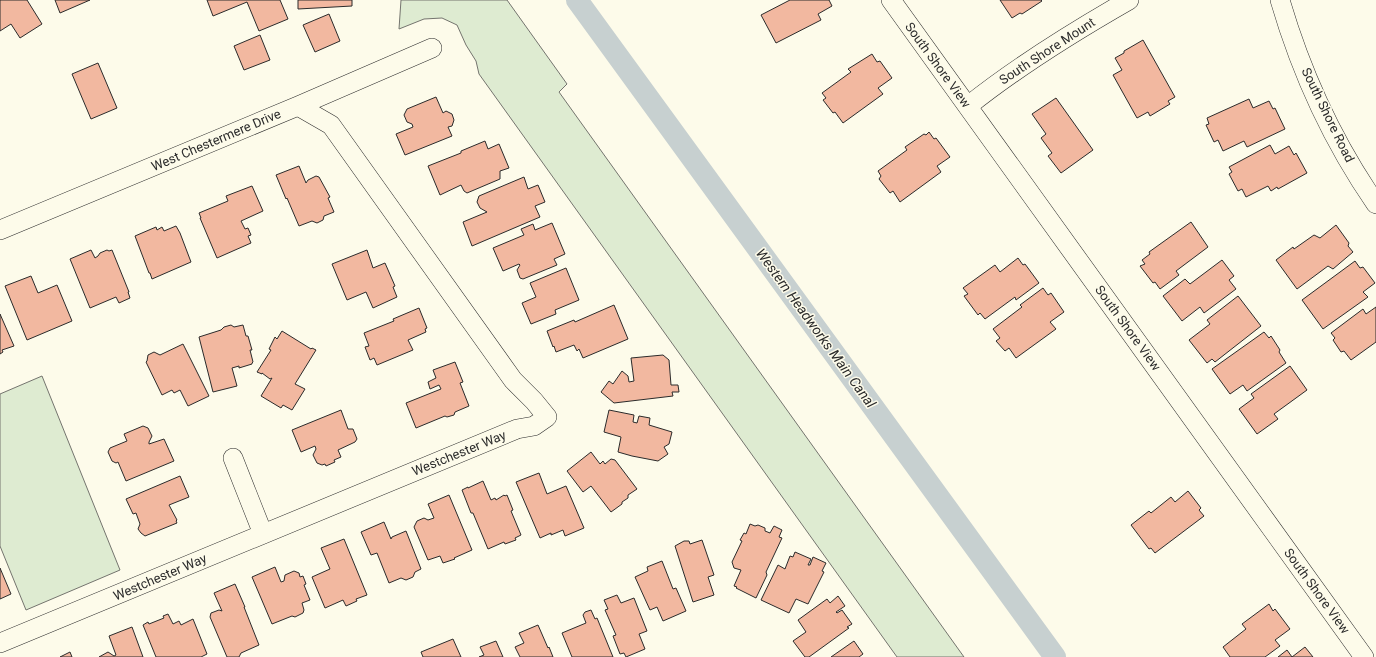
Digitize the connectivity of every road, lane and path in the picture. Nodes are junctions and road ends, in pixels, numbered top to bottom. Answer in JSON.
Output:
{"nodes":[{"id":1,"x":891,"y":0,"type":"edge"},
{"id":2,"x":1129,"y":0,"type":"edge"},
{"id":3,"x":1280,"y":0,"type":"edge"},
{"id":4,"x":432,"y":48,"type":"dead end"},
{"id":5,"x":298,"y":106,"type":"junction"},
{"id":6,"x":968,"y":106,"type":"junction"},
{"id":7,"x":1376,"y":204,"type":"edge"},
{"id":8,"x":0,"y":230,"type":"edge"},
{"id":9,"x":232,"y":458,"type":"dead end"},
{"id":10,"x":263,"y":534,"type":"junction"},
{"id":11,"x":0,"y":643,"type":"edge"},
{"id":12,"x":1376,"y":650,"type":"edge"},
{"id":13,"x":1366,"y":657,"type":"edge"}],
"edges":[{"from":1,"to":6,"type":"street","name":"South Shore View"},
{"from":2,"to":6,"type":"street","name":"South Shore Mount"},
{"from":3,"to":7,"type":"street","name":"South Shore Road"},
{"from":4,"to":5,"type":"street","name":"West Chestermere Drive"},
{"from":5,"to":8,"type":"street","name":"West Chestermere Drive"},
{"from":5,"to":10,"type":"street","name":"Westchester Way"},
{"from":6,"to":13,"type":"street","name":"South Shore View"},
{"from":9,"to":10,"type":"street"},
{"from":10,"to":11,"type":"street","name":"Westchester Way"},
{"from":12,"to":13,"type":"street"}]}
